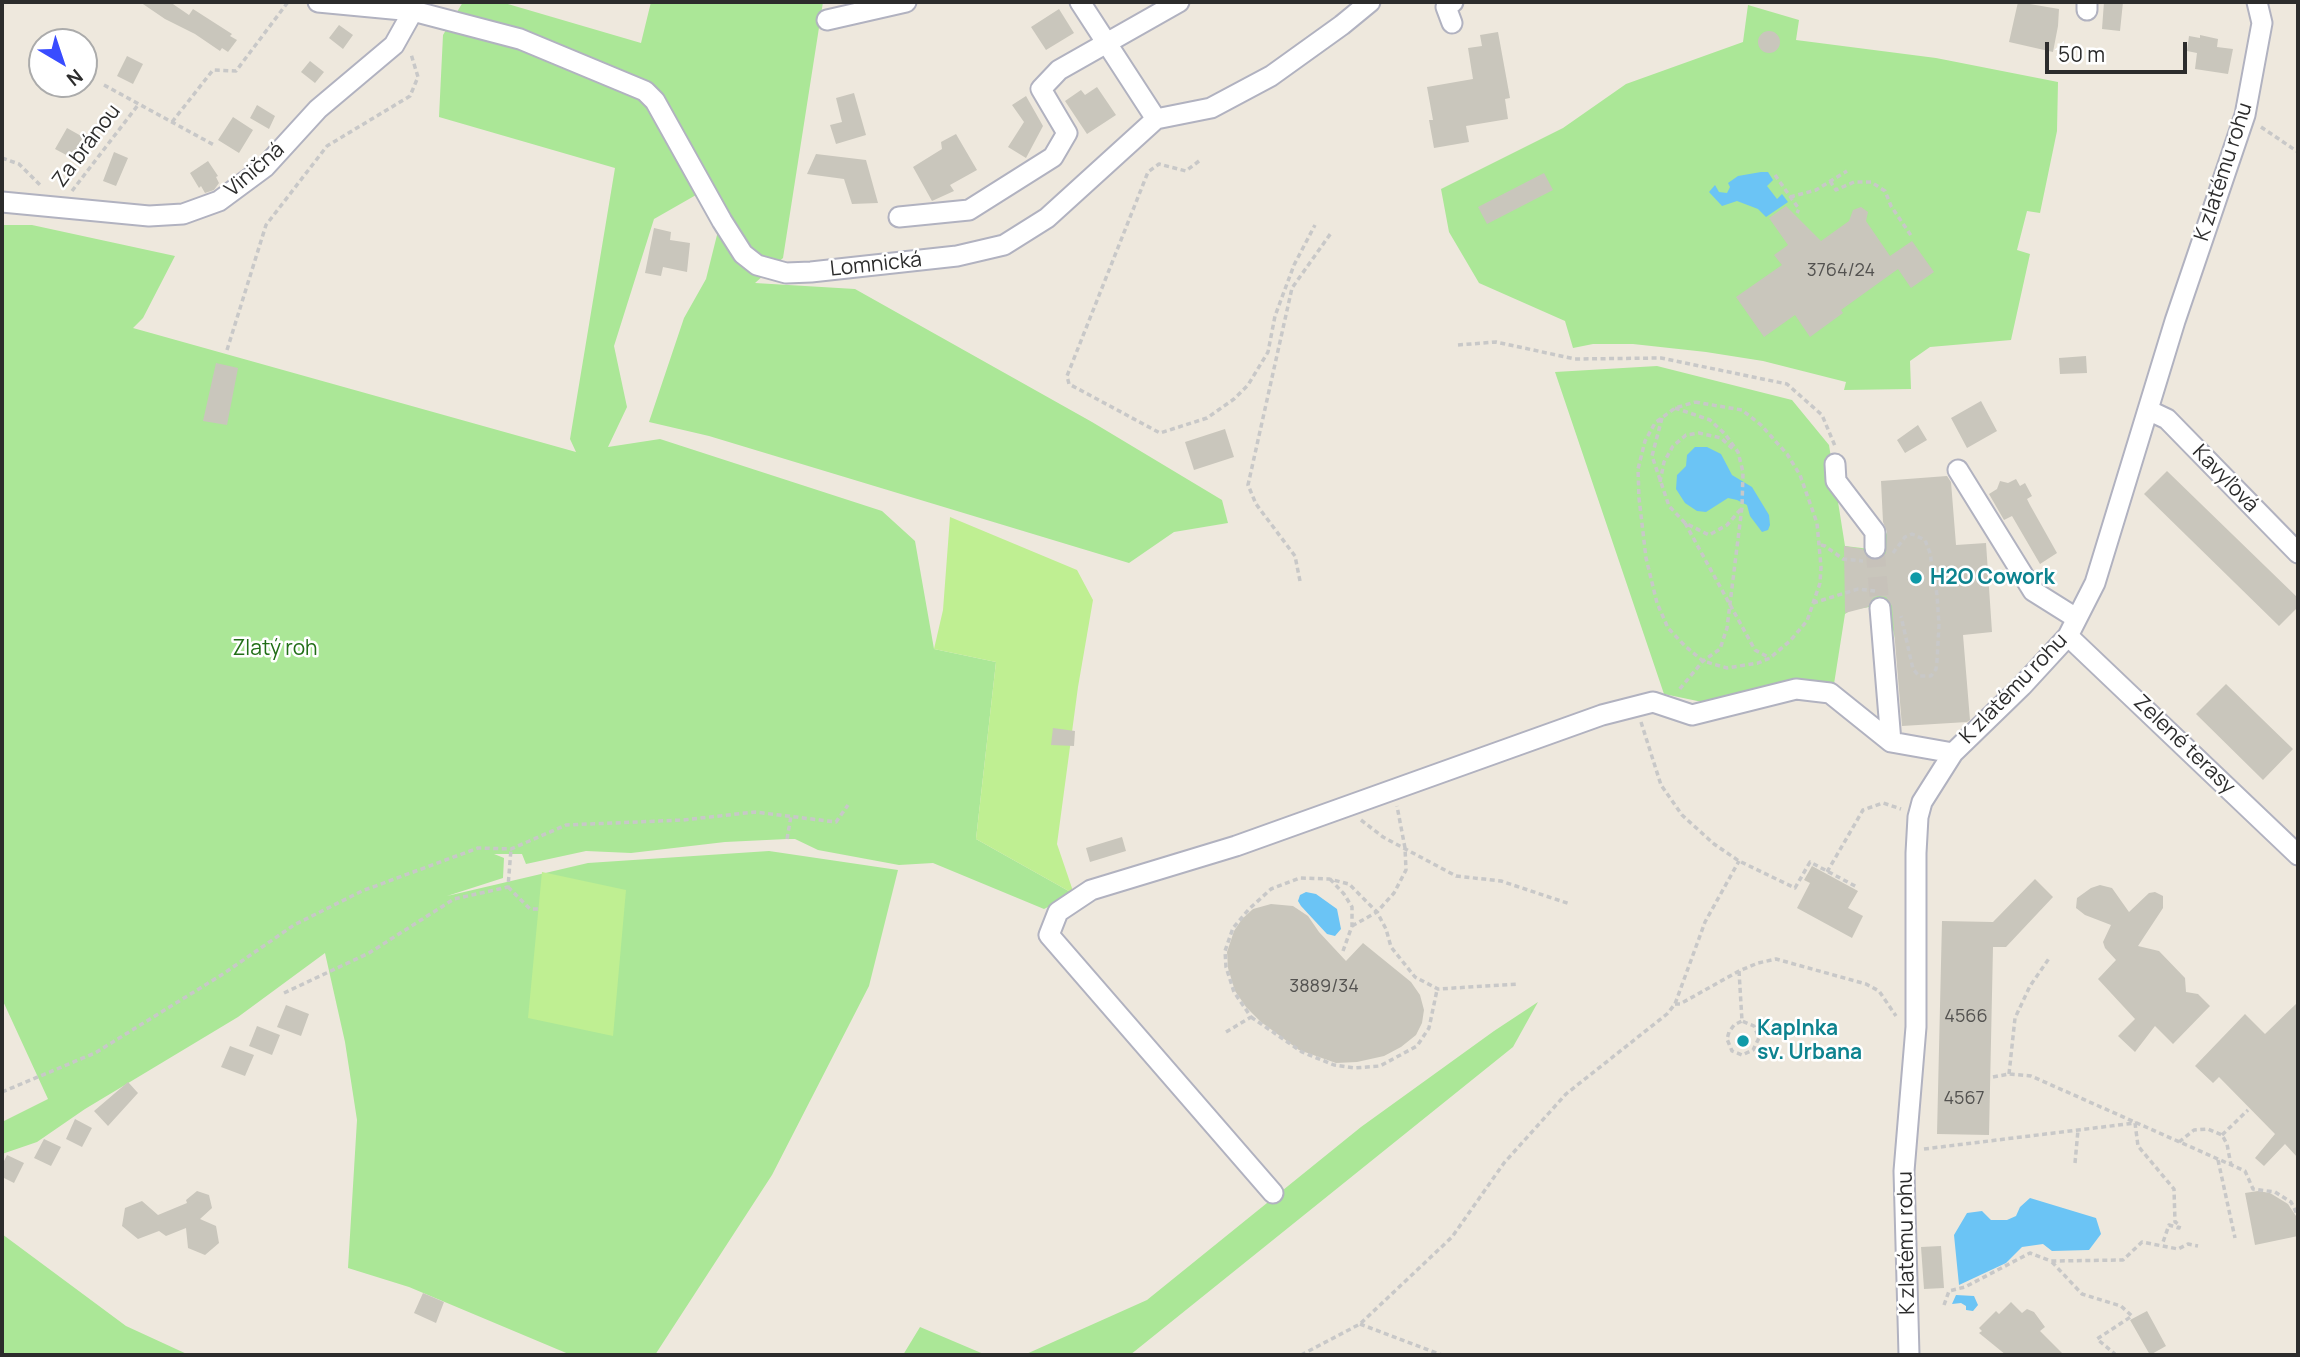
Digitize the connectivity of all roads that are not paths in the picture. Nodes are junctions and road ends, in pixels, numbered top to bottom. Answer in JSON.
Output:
{"nodes":[{"id":1,"x":318,"y":2,"type":"edge"},
{"id":2,"x":906,"y":2,"type":"edge"},
{"id":3,"x":1080,"y":2,"type":"edge"},
{"id":4,"x":1179,"y":2,"type":"edge"},
{"id":5,"x":1370,"y":2,"type":"edge"},
{"id":6,"x":1453,"y":2,"type":"edge"},
{"id":7,"x":2257,"y":2,"type":"edge"},
{"id":8,"x":412,"y":11,"type":"junction"},
{"id":9,"x":827,"y":20,"type":"dead end"},
{"id":10,"x":1451,"y":23,"type":"dead end"},
{"id":11,"x":1107,"y":44,"type":"junction"},
{"id":12,"x":1156,"y":119,"type":"junction"},
{"id":13,"x":2,"y":202,"type":"edge"},
{"id":14,"x":899,"y":216,"type":"dead end"},
{"id":15,"x":2148,"y":410,"type":"junction"},
{"id":16,"x":1835,"y":464,"type":"road end"},
{"id":17,"x":1958,"y":470,"type":"dead end"},
{"id":18,"x":1875,"y":548,"type":"tunnel mouth"},
{"id":19,"x":2298,"y":553,"type":"edge"},
{"id":20,"x":1880,"y":608,"type":"tunnel mouth"},
{"id":21,"x":2072,"y":627,"type":"junction"},
{"id":22,"x":1891,"y":742,"type":"junction"},
{"id":23,"x":1953,"y":753,"type":"junction"},
{"id":24,"x":2298,"y":855,"type":"edge"},
{"id":25,"x":1273,"y":1193,"type":"dead end"},
{"id":26,"x":1909,"y":1355,"type":"edge"}],
"edges":[{"from":1,"to":8,"type":"street","name":"Lomnická"},
{"from":2,"to":9,"type":"street"},
{"from":3,"to":11,"type":"street"},
{"from":4,"to":11,"type":"street"},
{"from":5,"to":12,"type":"street"},
{"from":6,"to":10,"type":"street"},
{"from":7,"to":15,"type":"street","name":"K zlatému rohu"},
{"from":8,"to":12,"type":"street","name":"Lomnická"},
{"from":8,"to":13,"type":"street","name":"Viničná"},
{"from":11,"to":12,"type":"street"},
{"from":11,"to":14,"type":"street"},
{"from":15,"to":19,"type":"street","name":"Kavyľová"},
{"from":15,"to":21,"type":"street","name":"K zlatému rohu"},
{"from":16,"to":18,"type":"street"},
{"from":17,"to":21,"type":"street","name":"Zelené terasy"},
{"from":20,"to":22,"type":"street"},
{"from":21,"to":23,"type":"street","name":"K zlatému rohu"},
{"from":21,"to":24,"type":"street","name":"Zelené terasy"},
{"from":22,"to":23,"type":"street"},
{"from":22,"to":25,"type":"street"},
{"from":23,"to":26,"type":"street","name":"K zlatému rohu"}]}
